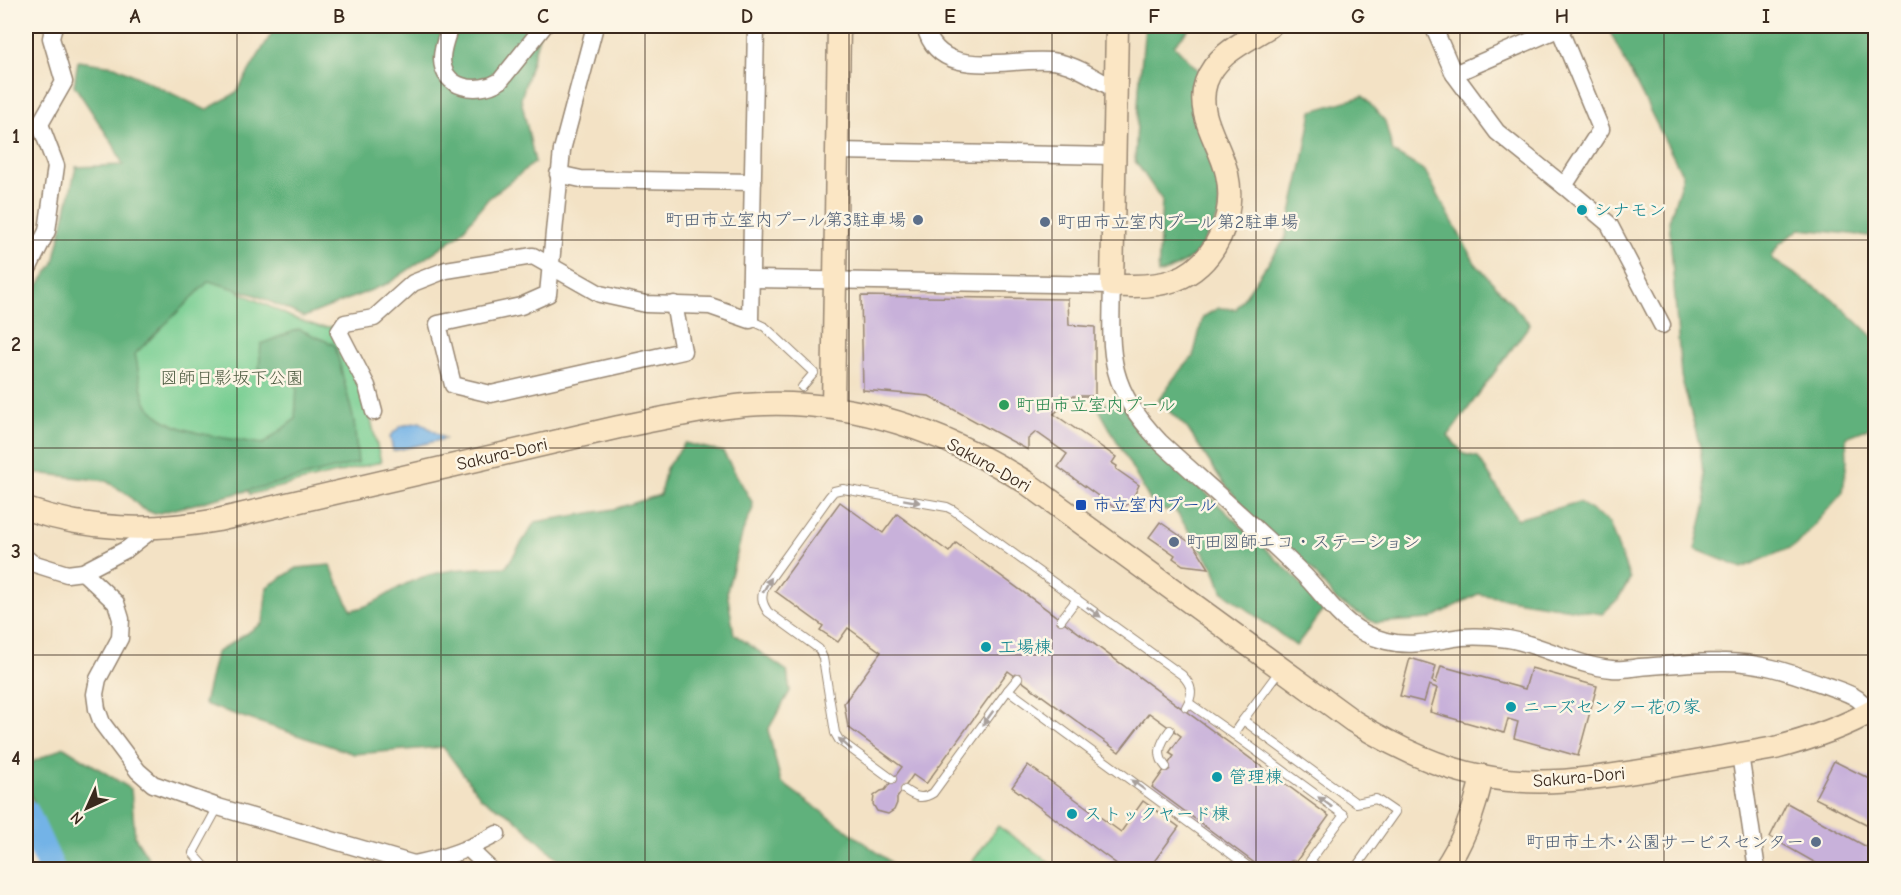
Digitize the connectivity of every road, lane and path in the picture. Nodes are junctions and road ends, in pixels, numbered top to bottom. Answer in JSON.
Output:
{"nodes":[{"id":1,"x":54,"y":26,"type":"edge"},
{"id":2,"x":450,"y":26,"type":"edge"},
{"id":3,"x":544,"y":26,"type":"edge"},
{"id":4,"x":594,"y":26,"type":"edge"},
{"id":5,"x":756,"y":26,"type":"edge"},
{"id":6,"x":839,"y":26,"type":"edge"},
{"id":7,"x":925,"y":26,"type":"edge"},
{"id":8,"x":1117,"y":26,"type":"edge"},
{"id":9,"x":1270,"y":26,"type":"edge"},
{"id":10,"x":1433,"y":26,"type":"edge"},
{"id":11,"x":1562,"y":27,"type":"edge"},
{"id":12,"x":1454,"y":74,"type":"junction"},
{"id":13,"x":1116,"y":90,"type":"junction"},
{"id":14,"x":837,"y":151,"type":"junction"},
{"id":15,"x":1114,"y":156,"type":"junction"},
{"id":16,"x":558,"y":174,"type":"junction"},
{"id":17,"x":753,"y":182,"type":"junction"},
{"id":18,"x":1564,"y":186,"type":"junction"},
{"id":19,"x":550,"y":266,"type":"junction"},
{"id":20,"x":26,"y":270,"type":"edge"},
{"id":21,"x":751,"y":279,"type":"junction"},
{"id":22,"x":835,"y":281,"type":"junction"},
{"id":23,"x":1112,"y":285,"type":"junction"},
{"id":24,"x":674,"y":304,"type":"junction"},
{"id":25,"x":750,"y":320,"type":"junction"},
{"id":26,"x":1662,"y":326,"type":"dead end"},
{"id":27,"x":802,"y":387,"type":"dead end"},
{"id":28,"x":833,"y":407,"type":"junction"},
{"id":29,"x":374,"y":412,"type":"dead end"},
{"id":30,"x":26,"y":509,"type":"edge"},
{"id":31,"x":153,"y":529,"type":"junction"},
{"id":32,"x":26,"y":558,"type":"edge"},
{"id":33,"x":83,"y":572,"type":"junction"},
{"id":34,"x":1077,"y":599,"type":"junction"},
{"id":35,"x":1061,"y":620,"type":"dead end"},
{"id":36,"x":1281,"y":669,"type":"junction"},
{"id":37,"x":1018,"y":678,"type":"dead end"},
{"id":38,"x":1008,"y":690,"type":"junction"},
{"id":39,"x":1874,"y":714,"type":"edge"},
{"id":40,"x":1243,"y":720,"type":"junction"},
{"id":41,"x":1170,"y":730,"type":"dead end"},
{"id":42,"x":1233,"y":734,"type":"junction"},
{"id":43,"x":1740,"y":754,"type":"junction"},
{"id":44,"x":1166,"y":767,"type":"dead end"},
{"id":45,"x":1482,"y":776,"type":"junction"},
{"id":46,"x":892,"y":779,"type":"dead end"},
{"id":47,"x":905,"y":790,"type":"dead end"},
{"id":48,"x":218,"y":807,"type":"junction"},
{"id":49,"x":497,"y":834,"type":"dead end"},
{"id":50,"x":470,"y":849,"type":"junction"},
{"id":51,"x":208,"y":870,"type":"edge"},
{"id":52,"x":491,"y":870,"type":"edge"},
{"id":53,"x":1253,"y":870,"type":"edge"},
{"id":54,"x":1322,"y":870,"type":"edge"},
{"id":55,"x":1354,"y":870,"type":"edge"},
{"id":56,"x":1444,"y":870,"type":"edge"},
{"id":57,"x":1757,"y":870,"type":"edge"}],
"edges":[{"from":1,"to":20,"type":"street"},
{"from":2,"to":3,"type":"street"},
{"from":4,"to":16,"type":"street"},
{"from":5,"to":17,"type":"street"},
{"from":6,"to":14,"type":"street"},
{"from":7,"to":13,"type":"street"},
{"from":8,"to":13,"type":"street"},
{"from":9,"to":23,"type":"street"},
{"from":10,"to":12,"type":"street"},
{"from":11,"to":12,"type":"street"},
{"from":11,"to":18,"type":"street"},
{"from":12,"to":18,"type":"street"},
{"from":13,"to":15,"type":"street"},
{"from":14,"to":15,"type":"street"},
{"from":14,"to":22,"type":"street"},
{"from":15,"to":23,"type":"street"},
{"from":16,"to":17,"type":"street"},
{"from":16,"to":19,"type":"street"},
{"from":17,"to":21,"type":"street"},
{"from":18,"to":26,"type":"street"},
{"from":19,"to":24,"type":"street"},
{"from":19,"to":24,"type":"street"},
{"from":19,"to":29,"type":"street"},
{"from":21,"to":22,"type":"street"},
{"from":21,"to":25,"type":"street"},
{"from":22,"to":23,"type":"street"},
{"from":22,"to":28,"type":"street"},
{"from":23,"to":39,"type":"street"},
{"from":24,"to":25,"type":"street"},
{"from":25,"to":27,"type":"lane"},
{"from":28,"to":31,"type":"street","name":"Sakura-Dori"},
{"from":28,"to":36,"type":"street","name":"Sakura-Dori"},
{"from":30,"to":31,"type":"street","name":"Sakura-Dori"},
{"from":31,"to":33,"type":"street"},
{"from":32,"to":33,"type":"street"},
{"from":33,"to":48,"type":"street"},
{"from":34,"to":35,"type":"lane"},
{"from":34,"to":42,"type":"lane","one_way":true},
{"from":46,"to":34,"type":"lane","one_way":true},
{"from":36,"to":40,"type":"lane"},
{"from":36,"to":45,"type":"street","name":"Sakura-Dori"},
{"from":37,"to":38,"type":"lane"},
{"from":38,"to":47,"type":"lane","one_way":true},
{"from":53,"to":38,"type":"lane","one_way":true},
{"from":39,"to":43,"type":"street","name":"Sakura-Dori"},
{"from":40,"to":42,"type":"lane"},
{"from":40,"to":55,"type":"lane"},
{"from":41,"to":44,"type":"lane"},
{"from":54,"to":42,"type":"lane","one_way":true},
{"from":43,"to":45,"type":"street","name":"Sakura-Dori"},
{"from":43,"to":57,"type":"street"},
{"from":45,"to":56,"type":"street"},
{"from":48,"to":50,"type":"street"},
{"from":48,"to":51,"type":"lane"},
{"from":49,"to":50,"type":"street"},
{"from":50,"to":52,"type":"street"}]}
